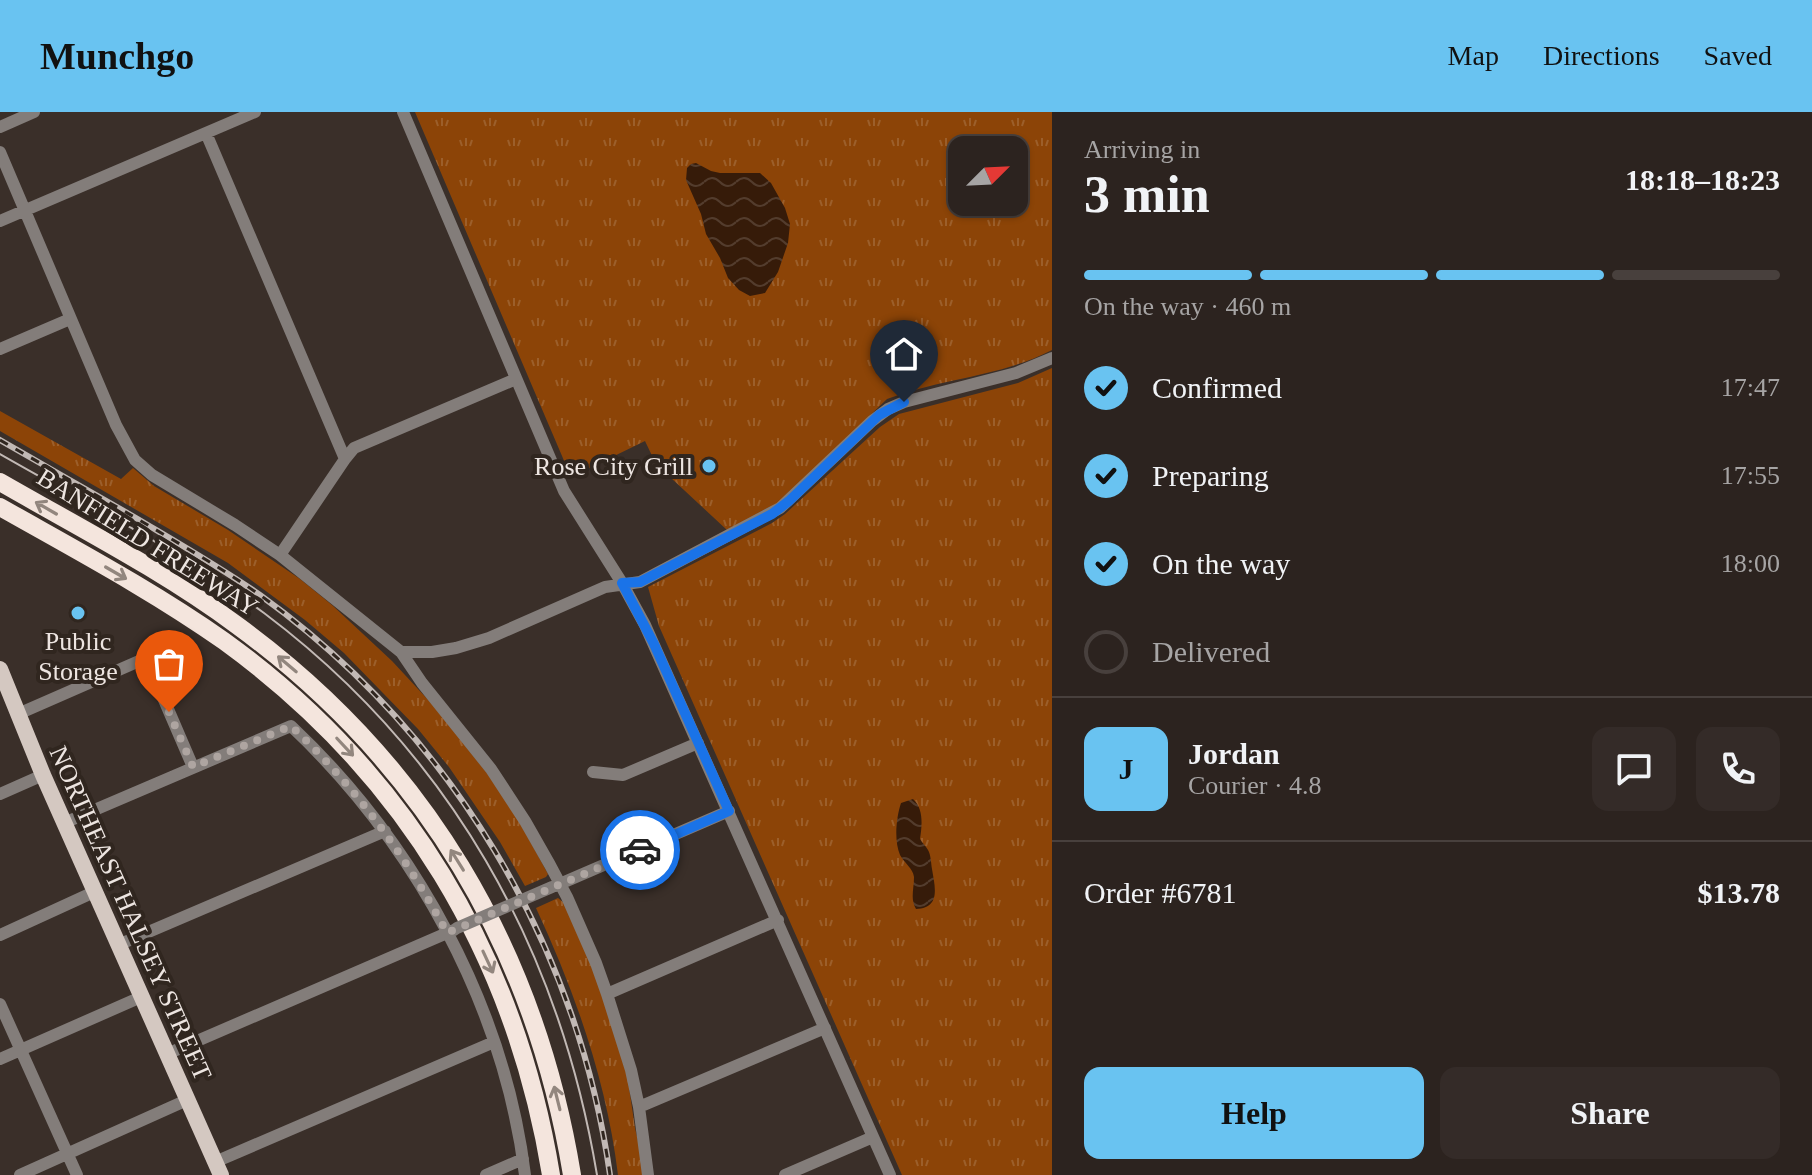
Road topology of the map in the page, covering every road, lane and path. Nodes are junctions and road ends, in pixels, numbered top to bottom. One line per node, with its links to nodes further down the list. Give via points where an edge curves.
1 (34, 112): 4 (street)
2 (255, 112): 5 (street)
3 (403, 112): 12 (street)
4 (0, 127)
5 (206, 133): 7 (street); 13 (street)
6 (0, 152): 7 (street)
7 (24, 210): 8 (street); 9 (street)
8 (0, 221)
9 (70, 319): 10 (street); 16 (street, via 135,460)
10 (0, 349)
11 (1052, 358): 17 (street, via 1016,373 895,405 772,514 640,582)
12 (516, 379): 13 (street, via 354,448); 17 (street, via 564,491)
13 (345, 459): 16 (street)
14 (0, 482): 54 (highway, BANFIELD FREEWAY, one-way to 14, via 550,1069 512,965 462,868 398,776 322,695 237,625)
15 (0, 507): 53 (highway, BANFIELD FREEWAY, one-way to 53, via 164,601 224,642 308,710 382,789 444,878 493,971 529,1075)
16 (280, 555): 18 (street)
17 (622, 583): 18 (street, via 489,638 432,652); 21 (street)
18 (401, 652): 29 (street, via 491,769 525,821)
19 (0, 669): 20 (main road, NORTHEAST HALSEY STREET)
20 (18, 714): 22 (street, via 146,658); 24 (main road, NORTHEAST HALSEY STREET)
21 (698, 743): 23 (street, via 623,775); 26 (street)
22 (193, 767): 27 (street); 28 (street, via 291,726)
23 (593, 772)
24 (43, 775): 25 (street); 27 (main road, NORTHEAST HALSEY STREET)
25 (0, 794)
26 (729, 811): 29 (street); 31 (street)
27 (64, 823): 30 (main road, NORTHEAST HALSEY STREET)
28 (385, 831): 32 (street); 34 (street)
29 (556, 885): 32 (street, bridge); 35 (street, via 579,922)
30 (94, 892): 33 (street); 34 (main road, NORTHEAST HALSEY STREET)
31 (778, 920): 35 (street); 38 (street)
32 (452, 930): 39 (street); 41 (street)
33 (0, 935)
34 (118, 945): 36 (main road, NORTHEAST HALSEY STREET)
35 (607, 994): 44 (street)
36 (141, 997): 40 (street); 41 (main road, NORTHEAST HALSEY STREET)
37 (0, 1004): 40 (street)
38 (825, 1028): 44 (street); 45 (street)
39 (494, 1042): 47 (street); 48 (street)
40 (21, 1050): 42 (street); 46 (street)
41 (167, 1054): 43 (main road, NORTHEAST HALSEY STREET)
42 (0, 1059)
43 (187, 1100): 46 (street); 48 (main road, NORTHEAST HALSEY STREET)
44 (639, 1107): 55 (street)
45 (873, 1137): 56 (street); 57 (street)
46 (68, 1154): 49 (street); 50 (street)
47 (523, 1159): 51 (street); 52 (street)
48 (218, 1168)
49 (20, 1175)
50 (77, 1175)
51 (486, 1175)
52 (525, 1175)
53 (551, 1175)
54 (572, 1175)
55 (648, 1175)
56 (785, 1175)
57 (890, 1175)

